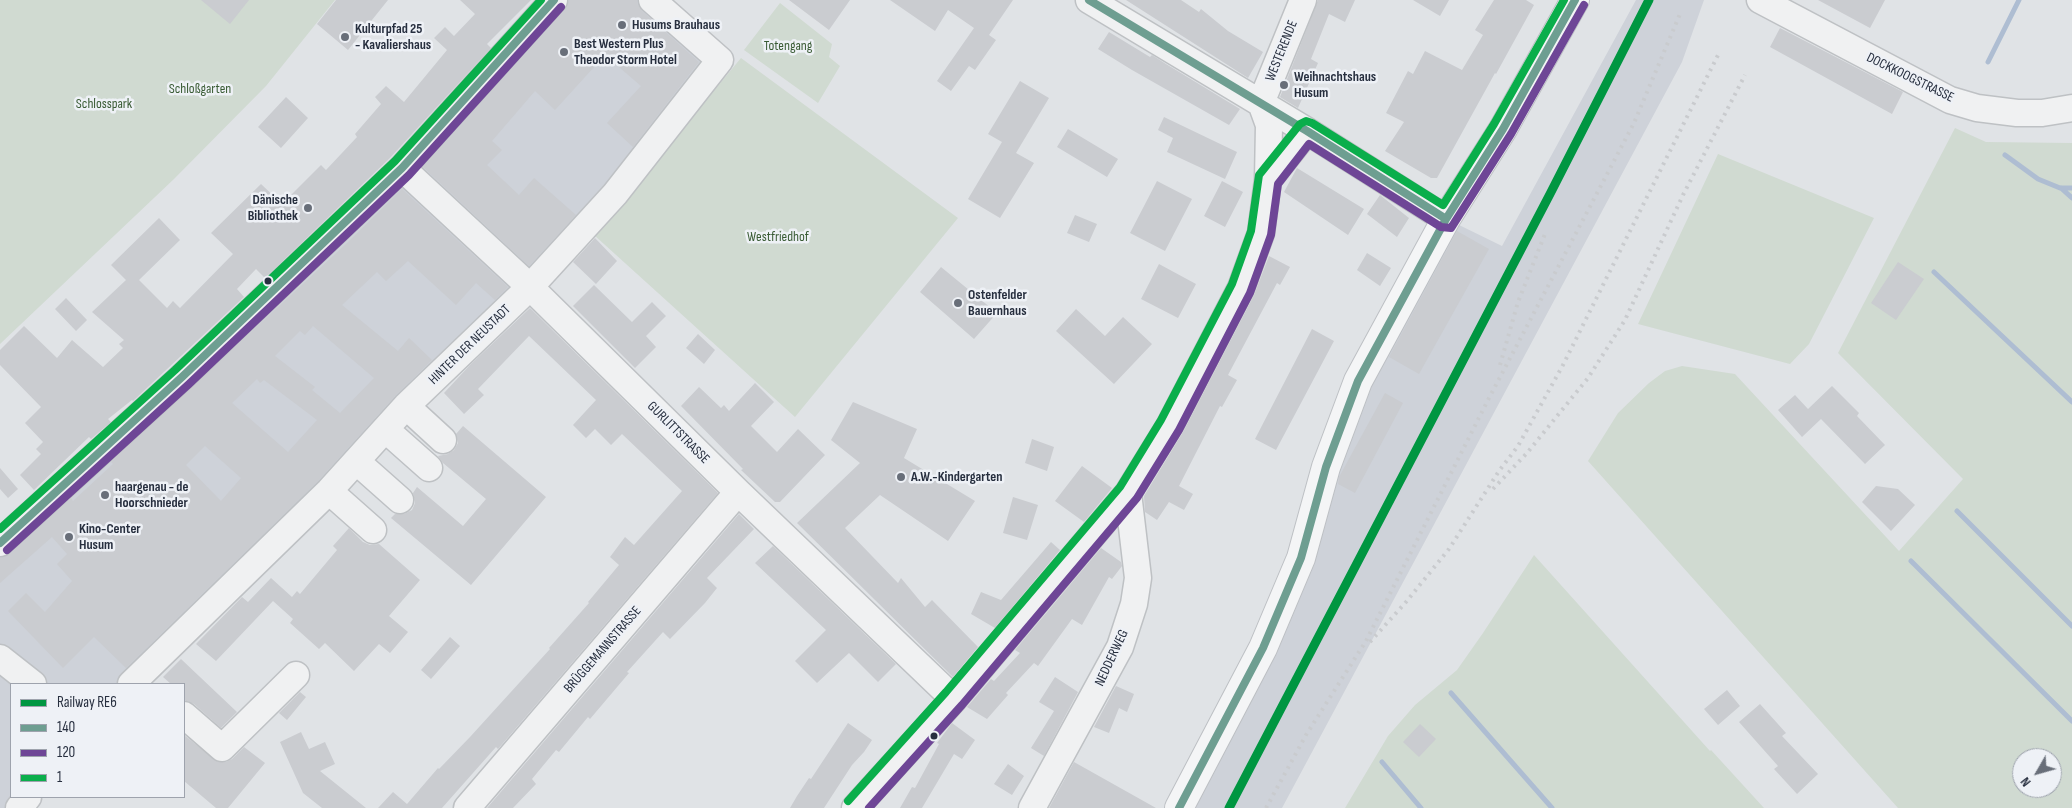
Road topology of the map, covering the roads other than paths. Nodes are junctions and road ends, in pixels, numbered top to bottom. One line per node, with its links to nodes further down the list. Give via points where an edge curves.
1 (554, 0): 10 (street)
2 (652, 0): 13 (street, HINTER DER NEUSTADT, via 720,60 615,194)
3 (1089, 0): 7 (street)
4 (1303, 0): 7 (street, WESTERENDE)
5 (1575, 0): 12 (main road, via 1503,129)
6 (1760, 0): 8 (street, DOCKKOOGSTRASSE, via 1950,100 1977,108 2017,113)
7 (1261, 103): 9 (street); 11 (street, via 1269,125)
8 (2072, 108)
9 (1307, 131): 11 (street); 12 (street)
10 (402, 168): 13 (street, GURLITTSTRASSE); 24 (street, via 182,377)
11 (1268, 180): 21 (street, via 1261,233 1241,288 1170,424)
12 (1446, 219): 36 (main road, via 1358,381 1326,467 1301,558 1263,648)
13 (530, 287): 14 (street, HINTER DER NEUSTADT); 20 (street, GURLITTSTRASSE)
14 (406, 406): 15 (street, HINTER DER NEUSTADT); 16 (street)
15 (385, 429): 17 (street, HINTER DER NEUSTADT); 18 (street)
16 (443, 440)
17 (356, 461): 19 (street, HINTER DER NEUSTADT); 22 (street)
18 (429, 468)
19 (329, 491): 23 (street); 27 (street, HINTER DER NEUSTADT)
20 (738, 492): 29 (street, GURLITTSTRASSE); 33 (street, BRÜGGEMANNSTRASSE)
21 (1128, 493): 29 (street); 35 (street, NEDDERWEG, via 1138,578 1134,604 1120,647)
22 (400, 500)
23 (373, 530)
24 (0, 542)
25 (0, 658): 28 (street)
26 (296, 676): 30 (street, via 222,748)
27 (139, 682)
28 (31, 683)
29 (954, 699): 34 (street)
30 (185, 717)
31 (27, 798): 32 (street)
32 (19, 808)
33 (467, 808)
34 (855, 808)
35 (1032, 808)
36 (1179, 808)

